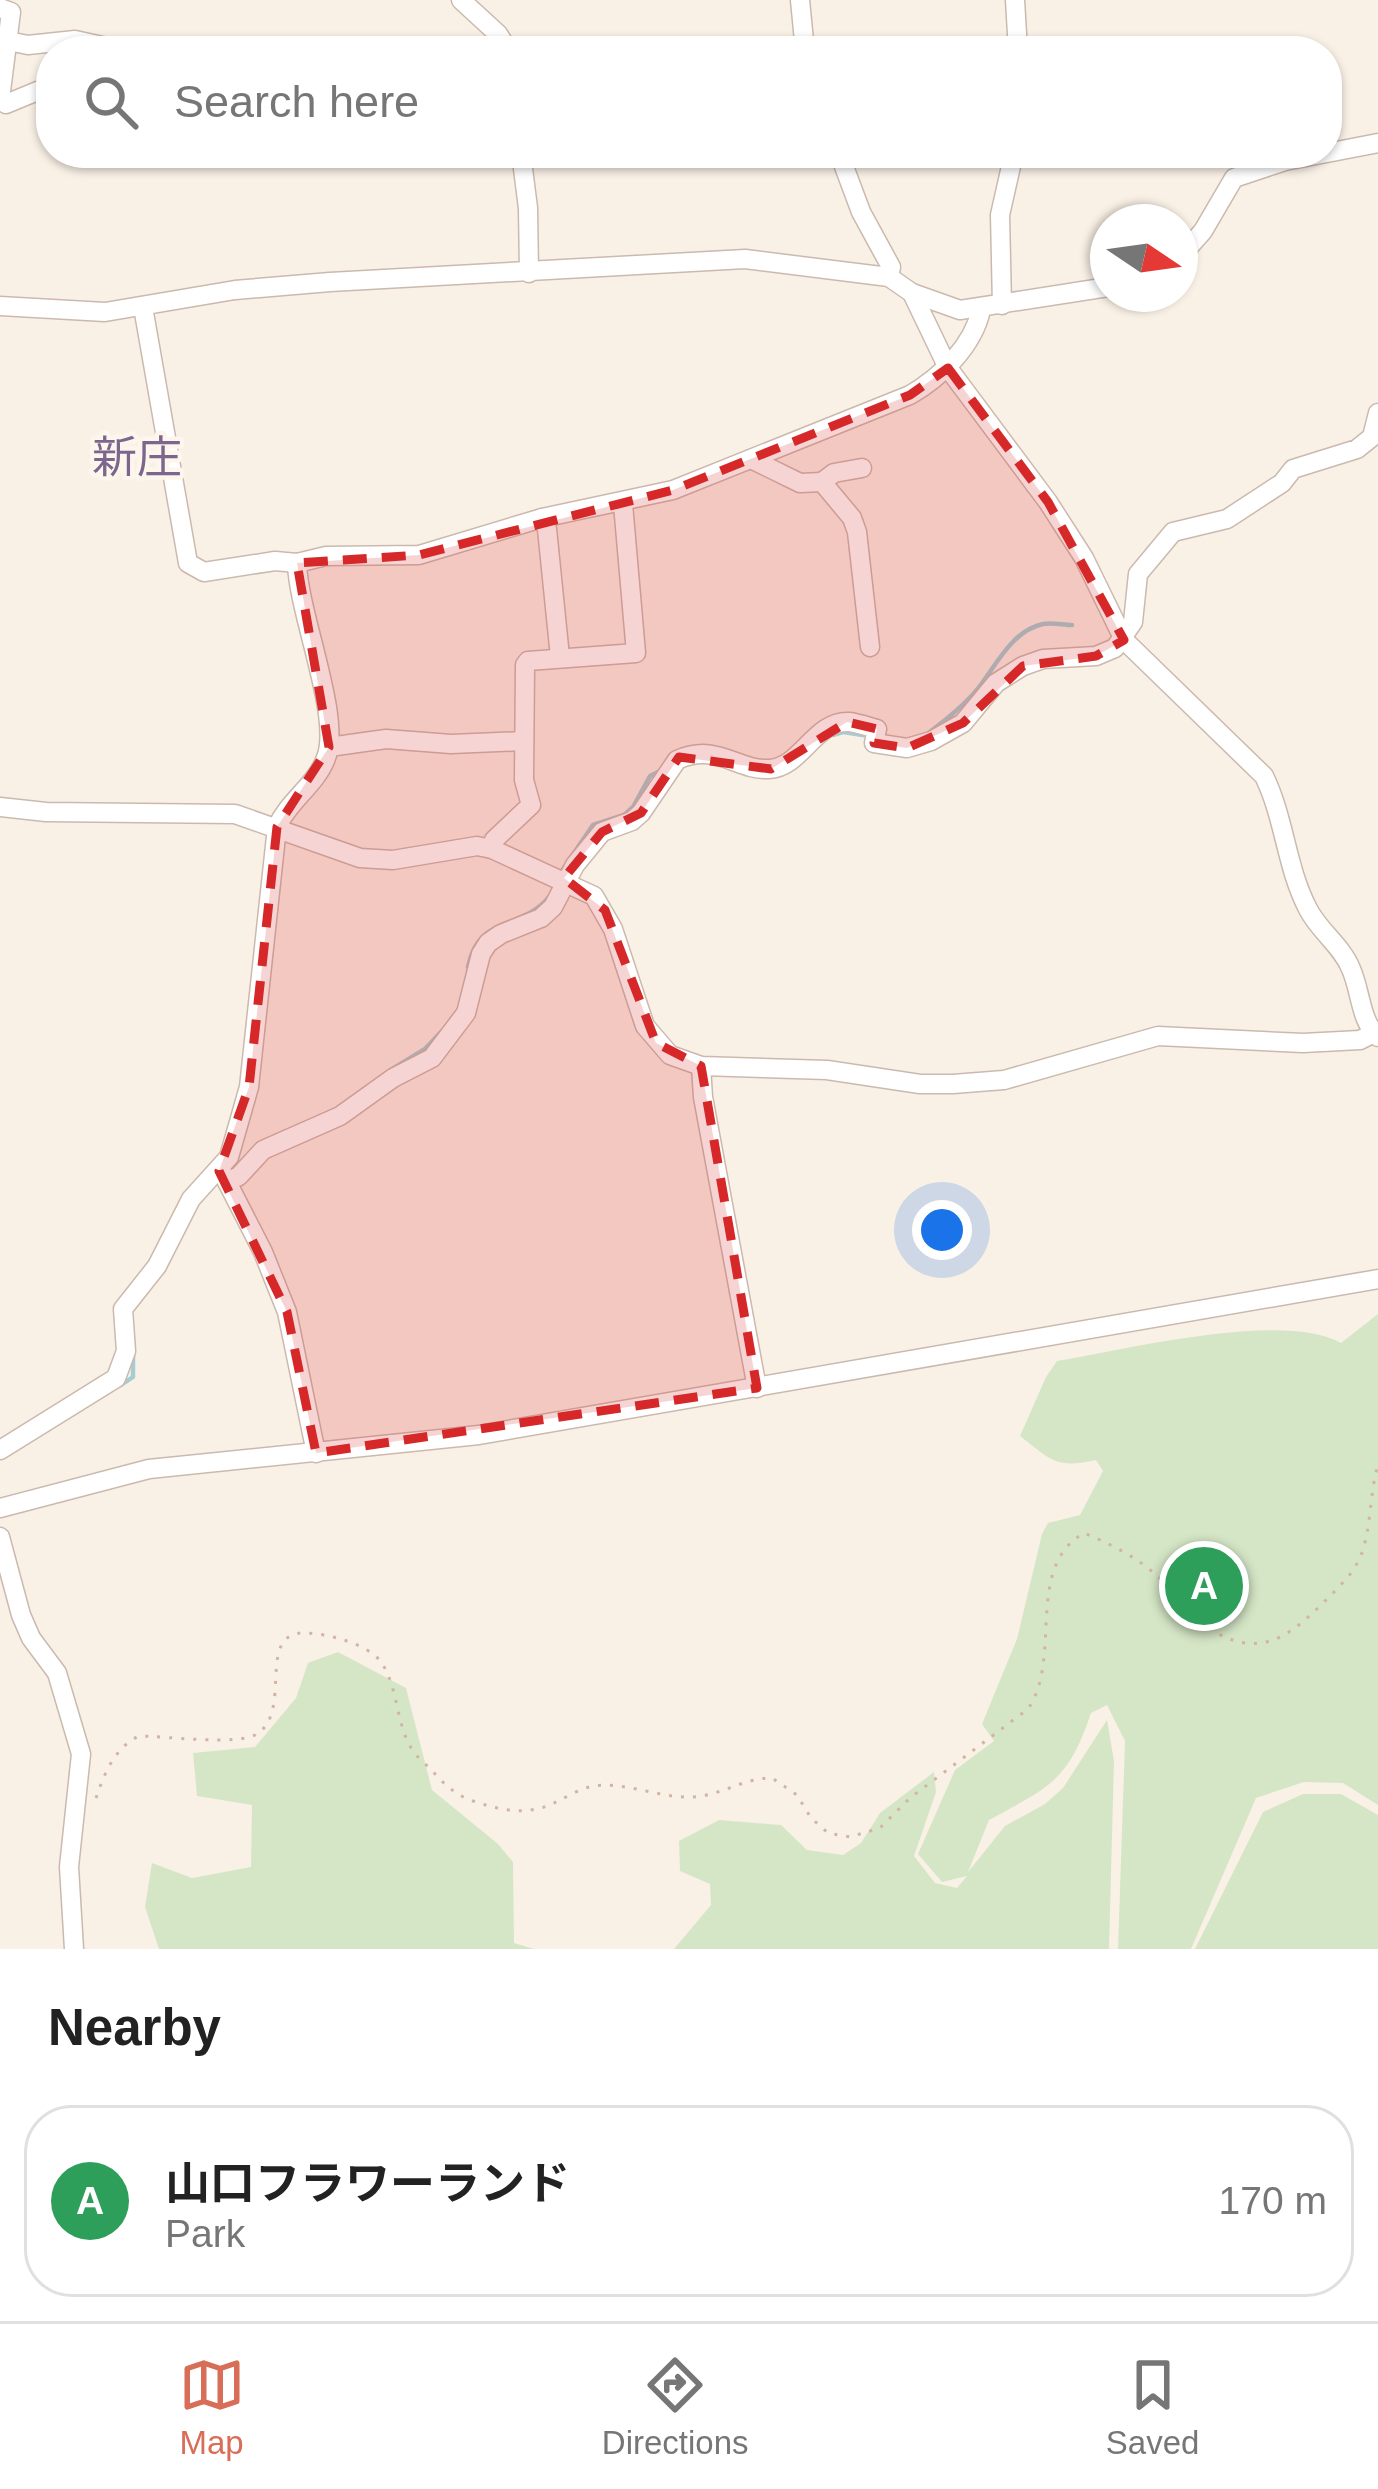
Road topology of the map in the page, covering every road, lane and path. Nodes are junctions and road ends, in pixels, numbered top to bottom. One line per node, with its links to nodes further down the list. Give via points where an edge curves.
1 (461, 0): 5 (street)
2 (800, 0): 6 (street)
3 (1015, 0): 7 (street)
4 (0, 8): 8 (street, via 11,12)
5 (495, 36)
6 (804, 36)
7 (1017, 36)
8 (8, 41): 9 (street); 11 (street)
9 (36, 44)
10 (36, 92): 11 (street)
11 (0, 100)
12 (1378, 143): 13 (street)
13 (1342, 150)
14 (523, 168): 19 (street)
15 (845, 168): 20 (street)
16 (1011, 168): 23 (street, via 1000,215)
17 (1264, 168): 18 (street, via 1234,178)
18 (1198, 236)
19 (529, 273): 20 (street, via 745,259); 25 (street, via 235,290)
20 (890, 278): 22 (street)
21 (1090, 290): 23 (street)
22 (912, 293): 26 (street); 27 (street)
23 (1002, 305): 26 (street)
24 (0, 306): 25 (street)
25 (143, 307): 34 (street, via 188,563 204,572)
26 (981, 310): 27 (street)
27 (948, 368): 29 (street, via 910,395); 35 (street, via 1048,502)
28 (1378, 413): 35 (street, via 1372,437 1357,449 1302,464 1227,519 1173,532 1138,574)
29 (751, 459): 31 (street, via 800,483); 32 (street)
30 (862, 468): 31 (street)
31 (822, 482): 36 (street, via 857,532)
32 (623, 504): 33 (street); 37 (street, via 635,653)
33 (542, 518): 34 (street, via 419,555); 37 (street)
34 (297, 563): 39 (street)
35 (1124, 640): 43 (street, via 1096,656 1043,659 1006,674 963,724 931,741 892,748 874,743 877,729 847,722 771,770 729,757 683,756 632,821 602,832); 44 (street, via 1264,776 1298,888 1349,963)
36 (869, 647)
37 (560, 657): 38 (street, via 525,665)
38 (524, 740): 39 (street); 42 (street, via 531,805)
39 (329, 747): 41 (street)
40 (0, 807): 41 (street, via 208,811)
41 (277, 827): 42 (street, via 360,858); 46 (street, via 249,1087)
42 (491, 849): 43 (street)
43 (559, 882): 45 (street, via 594,896 605,910 656,1043); 46 (street, via 553,908 488,944 466,1013 432,1058 340,1116 263,1150 239,1176)
44 (1376, 1034): 45 (street, via 1303,1043 1158,1036 1004,1080 953,1084)
45 (701, 1066): 48 (street)
46 (224, 1176): 49 (street, via 191,1199 157,1266 123,1309 126,1351 116,1378); 50 (street, via 287,1312)
47 (1378, 1279): 48 (street)
48 (757, 1388): 50 (street)
49 (0, 1450)
50 (316, 1454): 52 (street, via 149,1469)
51 (1378, 1466): 54 (path, via 1350,1575 1275,1642 1216,1632 1153,1571 1103,1541 1084,1533 1066,1543 1045,1615 1046,1666 1028,1709 880,1828 850,1837 828,1833 772,1778 700,1797 586,1787 517,1813 467,1800 416,1755 381,1661 365,1648 309,1633 281,1643 272,1715 258,1734 130,1739)
52 (0, 1508)
53 (0, 1542): 55 (street, via 21,1615 56,1673 81,1754 69,1867)
54 (95, 1801)
55 (74, 1949)

